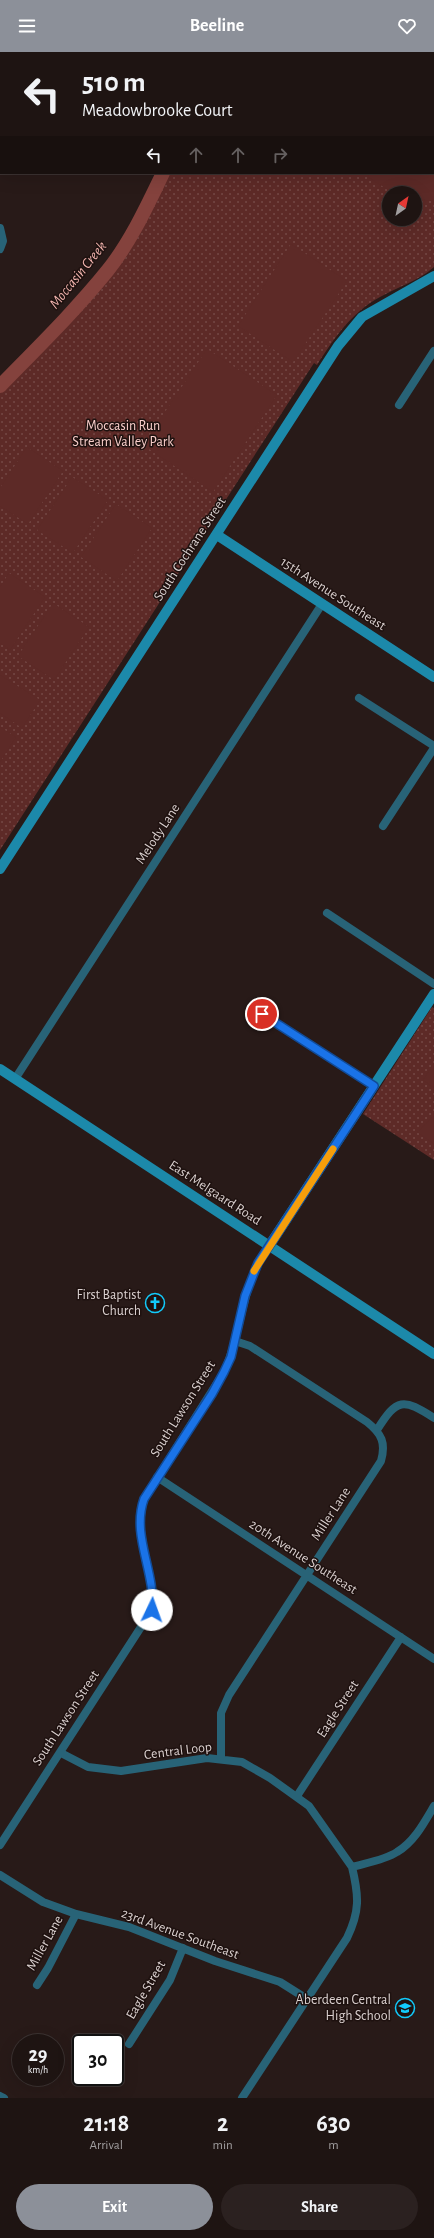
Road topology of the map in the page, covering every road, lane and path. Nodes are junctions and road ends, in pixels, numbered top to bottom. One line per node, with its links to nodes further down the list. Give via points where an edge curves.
1 (0, 228): 2 (street, via 3,241)
2 (0, 249)
3 (434, 276): 6 (street, South Cochrane Street, via 384,303 362,317 350,329)
4 (434, 351): 5 (street)
5 (399, 405)
6 (217, 535): 7 (street, 15th Avenue Southeast); 12 (street, South Cochrane Street)
7 (322, 604): 8 (street, 15th Avenue Southeast); 18 (street, Melody Lane)
8 (434, 677)
9 (359, 698): 10 (street)
10 (434, 747): 11 (street)
11 (383, 826)
12 (0, 869)
13 (327, 913): 14 (street)
14 (434, 984)
15 (434, 994): 19 (street, South Lawson Street)
16 (262, 1014): 19 (street)
17 (0, 1069): 18 (street, East Melgaard Road)
18 (15, 1079): 20 (street, East Melgaard Road)
19 (374, 1086): 20 (street, South Lawson Street)
20 (269, 1246): 21 (street, South Lawson Street, via 251,1277); 22 (street, East Melgaard Road)
21 (235, 1341): 24 (street, via 250,1346); 25 (street, South Lawson Street, via 231,1357 212,1394)
22 (434, 1354)
23 (434, 1418): 24 (street, via 410,1405 397,1405 392,1408)
24 (377, 1430): 26 (street, Miller Lane, via 382,1437 384,1449 381,1461)
25 (157, 1477): 26 (street, 20th Avenue Southeast); 29 (street, South Lawson Street, via 144,1499 139,1517 140,1534 153,1590 152,1610)
26 (306, 1575): 27 (street, 20th Avenue Southeast); 30 (street, Miller Lane, via 223,1706)
27 (401, 1637): 28 (street, 20th Avenue Southeast); 31 (street, Eagle Street)
28 (434, 1659)
29 (61, 1753): 30 (street, Central Loop, via 88,1767 121,1771 193,1759); 33 (street, South Lawson Street)
30 (221, 1759): 31 (street, Central Loop, via 242,1762)
31 (297, 1796): 34 (street, Central Loop, via 323,1823)
32 (434, 1806): 34 (street, via 417,1833 396,1853)
33 (0, 1844)
34 (352, 1867): 39 (street, via 359,1898 354,1922 347,1938)
35 (0, 1876): 36 (street, 23rd Avenue Southeast, via 43,1902)
36 (76, 1914): 37 (street, 23rd Avenue Southeast, via 129,1927); 38 (street, Miller Lane)
37 (183, 1948): 39 (street, 23rd Avenue Southeast, via 280,1982); 40 (street, Eagle Street, via 170,1980)
38 (37, 1985)
39 (307, 1999): 43 (street)
40 (129, 2044)
41 (0, 2096): 42 (street)
42 (4, 2098)
43 (242, 2098)

